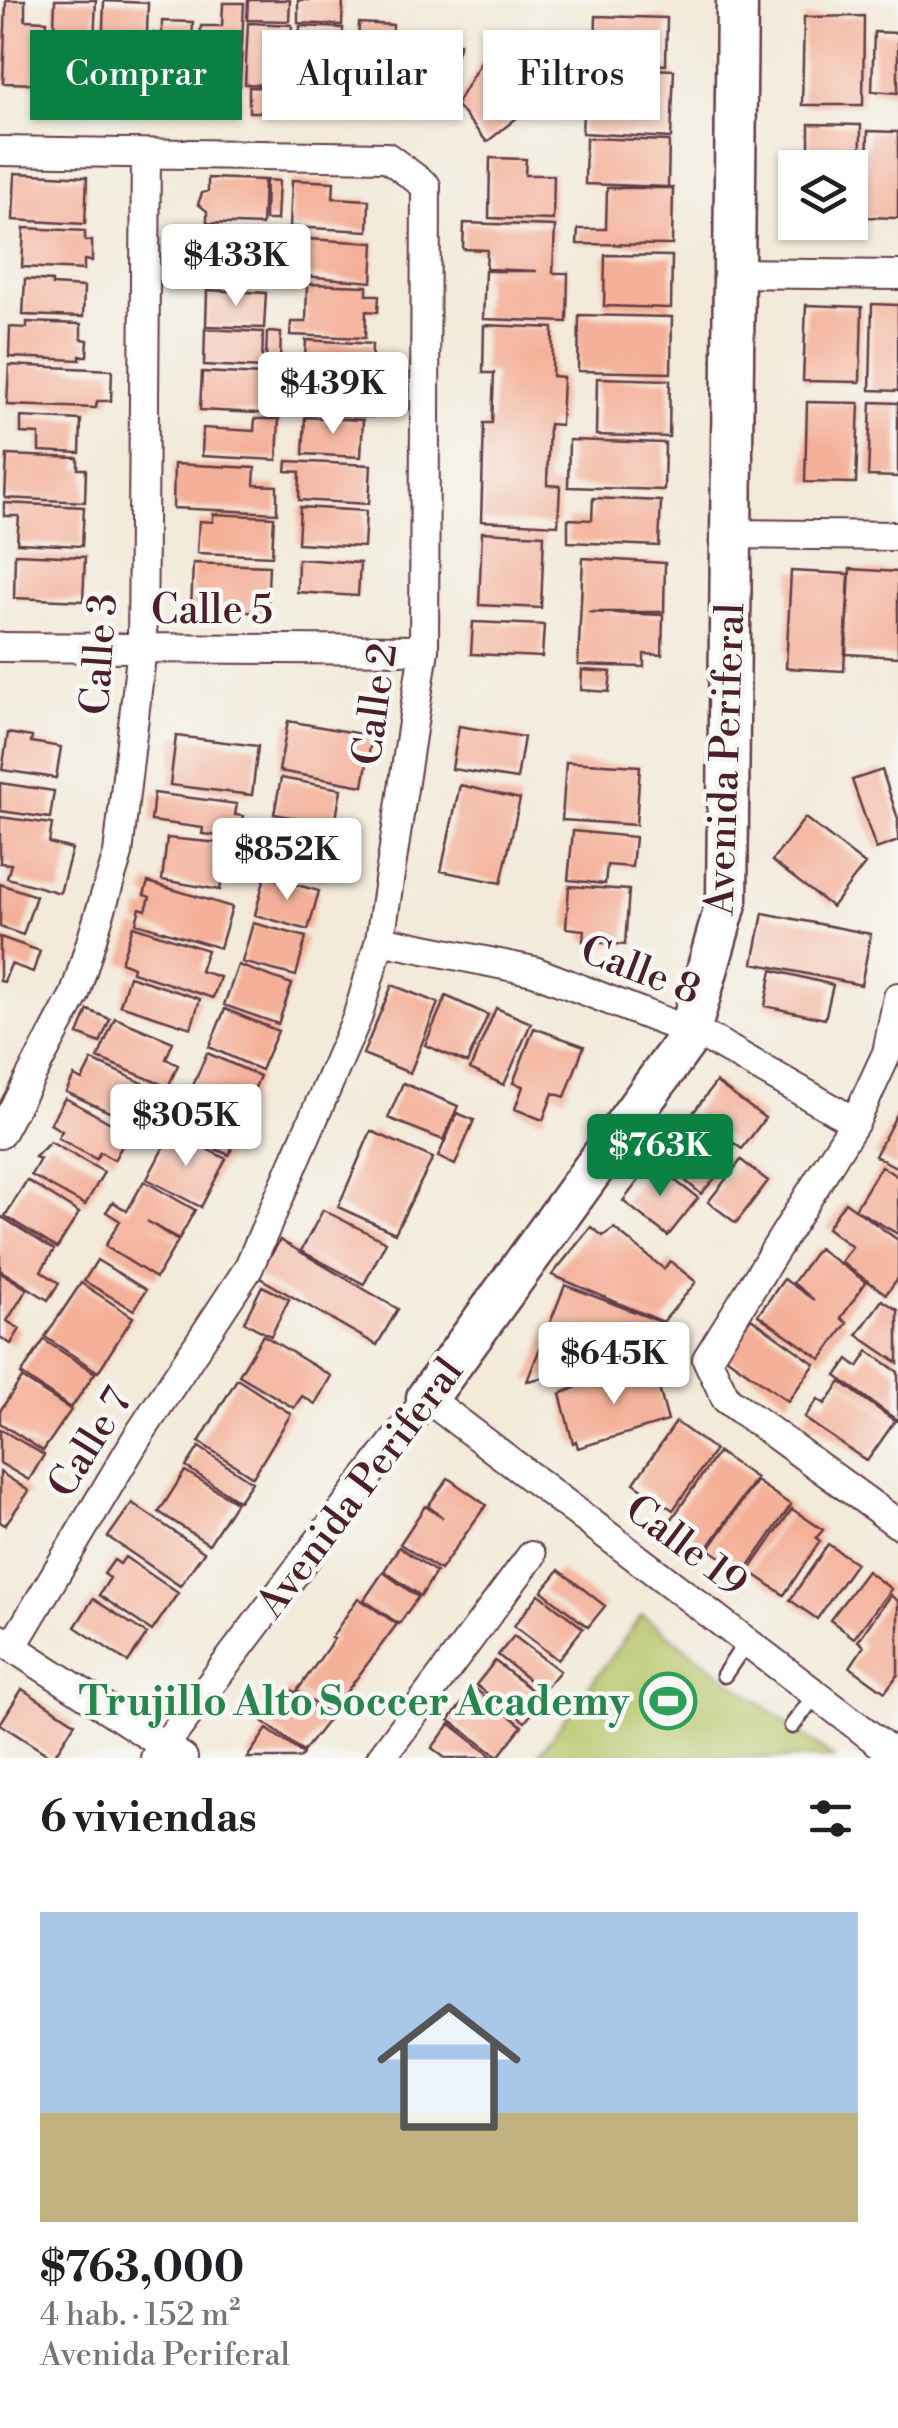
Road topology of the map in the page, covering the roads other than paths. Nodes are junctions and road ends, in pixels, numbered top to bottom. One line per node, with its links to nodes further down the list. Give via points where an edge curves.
1 (737, 0): 4 (street, Avenida Periferal)
2 (0, 151): 3 (street)
3 (146, 154): 9 (street, Calle 3); 10 (street, Calle 2, via 387,157 426,186)
4 (732, 273): 5 (street); 6 (street, Avenida Periferal)
5 (898, 276)
6 (730, 534): 7 (street); 13 (street, Avenida Periferal, via 727,900)
7 (898, 536)
8 (0, 647): 9 (street, Calle 5)
9 (142, 648): 10 (street, Calle 5); 15 (street, Calle 3, via 118,854 75,994)
10 (424, 650): 11 (street, Calle 2)
11 (380, 940): 13 (street, Calle 8, via 534,970); 16 (street, Calle 2, via 356,1018)
12 (898, 997): 14 (street, via 887,1053)
13 (692, 1031): 14 (street, Calle 8); 17 (street, Avenida Periferal)
14 (855, 1122): 18 (street, via 707,1359 726,1398)
15 (0, 1134)
16 (248, 1268): 21 (street, Calle 7)
17 (427, 1398): 20 (street, Calle 19); 25 (street, Avenida Periferal)
18 (898, 1524)
19 (531, 1556): 27 (street)
20 (747, 1642): 22 (lane); 23 (street, Calle 19)
21 (6, 1643): 25 (street)
22 (724, 1675)
23 (816, 1694): 24 (lane); 26 (street, Calle 19)
24 (792, 1726)
25 (168, 1754)
26 (898, 1756)
27 (380, 1758)

